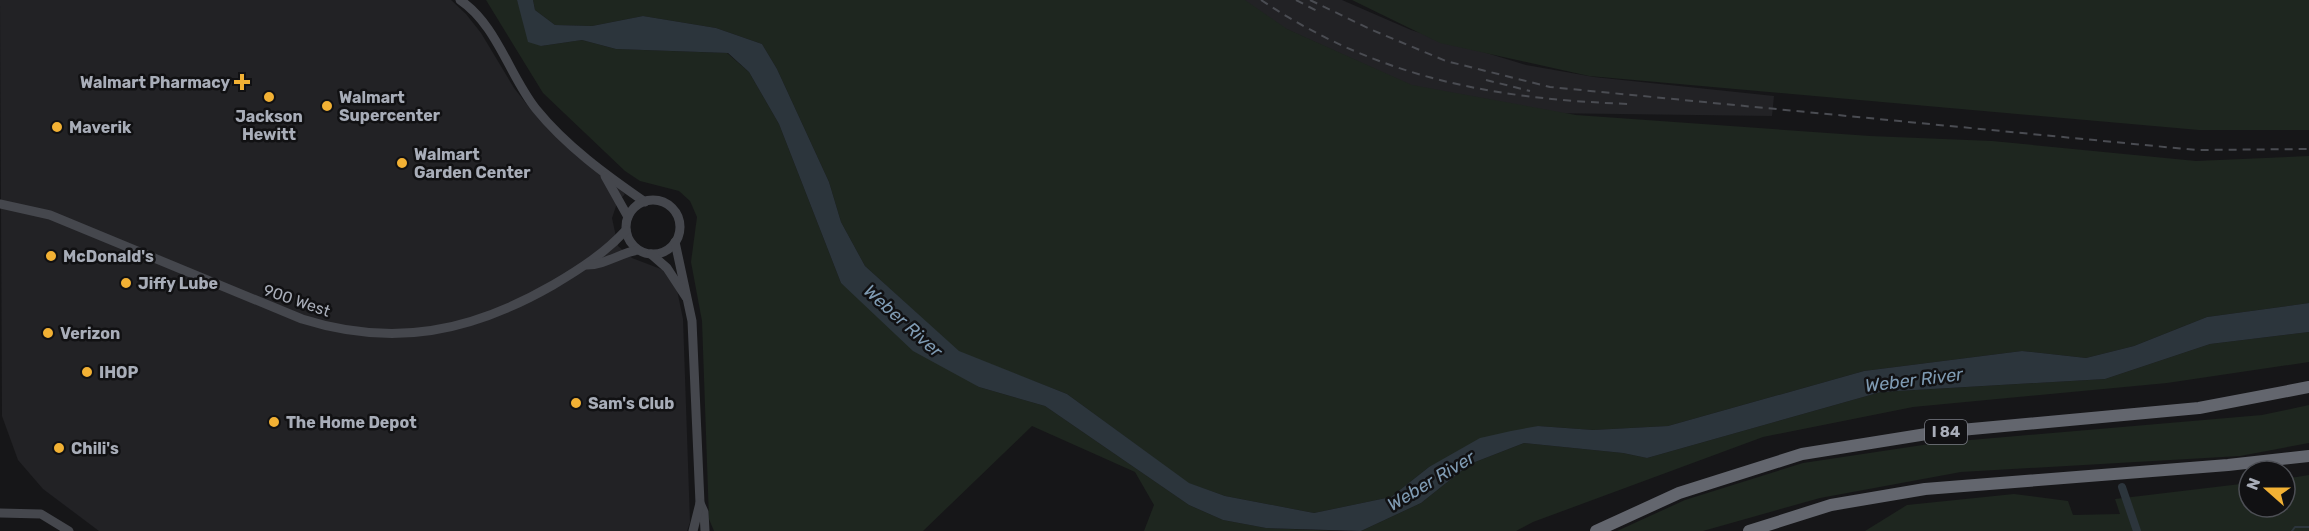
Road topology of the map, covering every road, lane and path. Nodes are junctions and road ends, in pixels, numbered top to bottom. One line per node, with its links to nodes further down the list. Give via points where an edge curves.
1 (460, 0): 2 (street, via 489,32 537,110)
2 (605, 176): 3 (street); 5 (street)
3 (645, 202): 5 (street); 7 (street, via 666,204 676,214 680,228)
4 (0, 204): 10 (street, 900 West, via 50,215 290,315 362,333 422,333 464,325 517,305)
5 (628, 217): 6 (street)
6 (626, 230): 8 (street); 10 (street, 900 West)
7 (675, 242): 9 (street, via 665,251); 11 (street)
8 (638, 250): 9 (street); 10 (street, 900 West)
9 (651, 254): 11 (street, via 667,268)
10 (587, 265)
11 (686, 297): 14 (street, via 692,321)
12 (2309, 387): 19 (highway, I 84, via 2199,408 1939,432 1802,454 1679,493)
13 (2309, 456): 20 (highway, via 1925,489 1831,506)
14 (700, 503): 17 (street); 18 (street)
15 (0, 513): 16 (street, via 41,514)
16 (69, 531)
17 (693, 531)
18 (705, 531)
19 (1596, 531)
20 (1749, 531)

